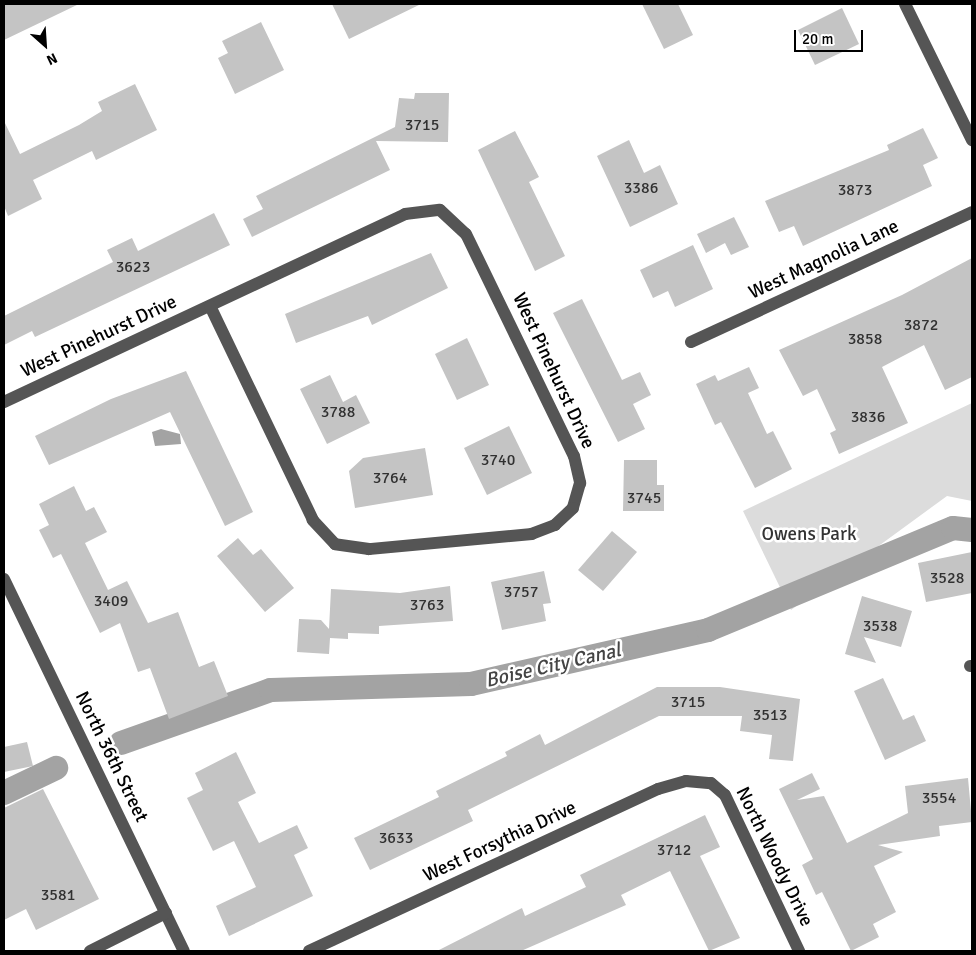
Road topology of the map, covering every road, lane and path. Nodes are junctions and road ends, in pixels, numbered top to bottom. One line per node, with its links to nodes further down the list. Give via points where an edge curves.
1 (905, 4): 2 (street)
2 (972, 140)
3 (972, 212): 5 (street, West Magnolia Lane)
4 (210, 306): 4 (street, West Pinehurst Drive, via 405,214 440,210 466,234 574,456 580,483 573,508 555,525 532,534 369,549 336,544 313,520); 6 (street, West Pinehurst Drive)
5 (691, 342)
6 (4, 402)
7 (4, 582): 9 (street, North 36th Street)
8 (711, 783): 12 (street, West Forsythia Drive, via 686,782 658,789); 13 (street, North Woody Drive, via 725,795)
9 (166, 913): 10 (street); 11 (street, North 36th Street)
10 (90, 951)
11 (184, 951)
12 (309, 951)
13 (799, 951)

